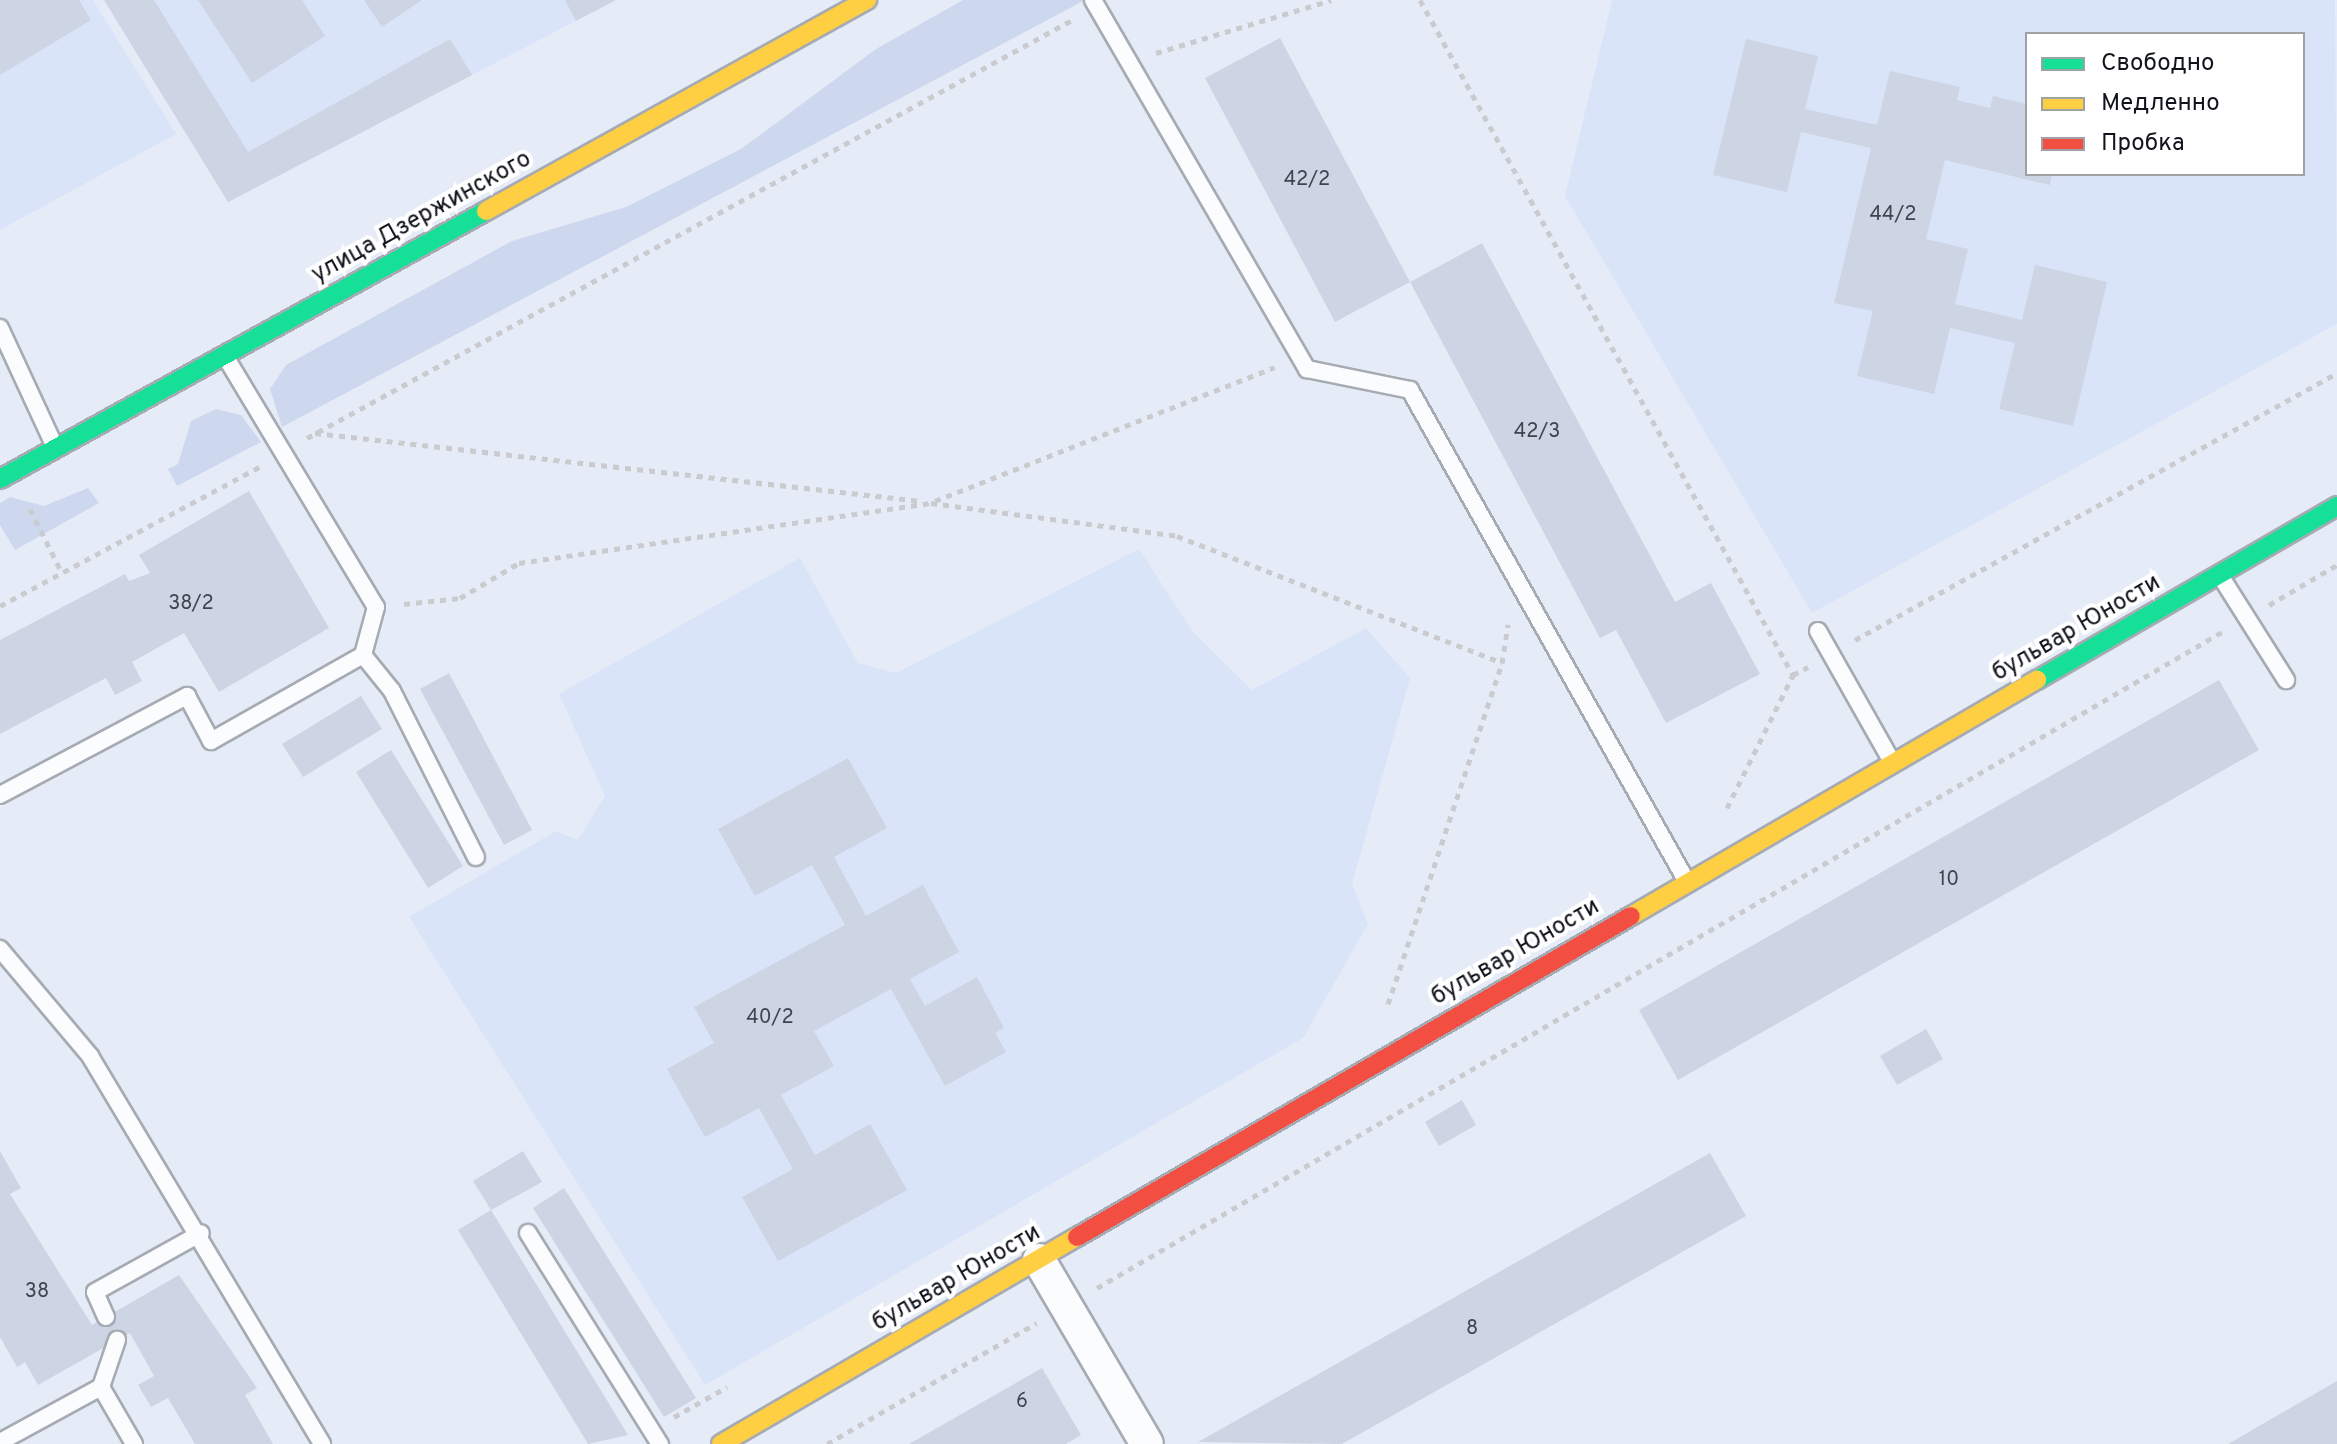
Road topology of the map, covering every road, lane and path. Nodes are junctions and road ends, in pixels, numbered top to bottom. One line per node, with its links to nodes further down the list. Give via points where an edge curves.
1 (867, 0): 7 (street, улица Дзержинского)
2 (1331, 0): 5 (path)
3 (1420, 0): 26 (path)
4 (1095, 3): 5 (lane); 10 (path)
5 (1129, 61): 8 (lane)
6 (0, 328): 11 (lane)
7 (224, 355): 11 (street, улица Дзержинского); 12 (lane)
8 (1298, 358): 14 (path); 18 (lane, via 1307,369 1410,390)
9 (2337, 373): 23 (path)
10 (315, 433): 12 (path); 14 (path)
11 (56, 449): 13 (street, улица Дзержинского)
12 (285, 453): 19 (path); 20 (lane)
13 (0, 479)
14 (931, 503): 20 (path, via 519,563 460,598); 25 (path, via 1177,536)
15 (2337, 506): 17 (street, бульвар Юности)
16 (2337, 565): 21 (path)
17 (2219, 574): 21 (lane); 28 (street, бульвар Юности)
18 (1515, 577): 25 (path); 32 (lane)
19 (0, 606)
20 (376, 607): 24 (lane)
21 (2247, 618): 27 (lane); 38 (path)
22 (1818, 631): 23 (lane)
23 (1831, 654): 26 (path); 28 (lane)
24 (363, 655): 29 (lane, via 211,741 187,696); 31 (lane, via 392,691)
25 (1502, 663): 34 (path)
26 (1793, 675): 30 (path)
27 (2286, 680)
28 (1893, 764): 32 (street, бульвар Юности)
29 (0, 795)
30 (1731, 806)
31 (476, 857)
32 (1686, 882): 37 (street, бульвар Юности)
33 (0, 949): 35 (lane, via 90,1056)
34 (1388, 1004)
35 (201, 1233): 39 (lane, via 95,1292); 44 (lane)
36 (528, 1233): 45 (lane)
37 (1039, 1260): 38 (street); 46 (street, бульвар Юности)
38 (1066, 1306): 47 (path); 48 (street)
39 (106, 1317)
40 (117, 1340): 41 (lane)
41 (101, 1387): 42 (lane); 43 (lane)
42 (0, 1442)
43 (134, 1444)
44 (322, 1444)
45 (660, 1444)
46 (721, 1444)
47 (827, 1444)
48 (1147, 1444)

